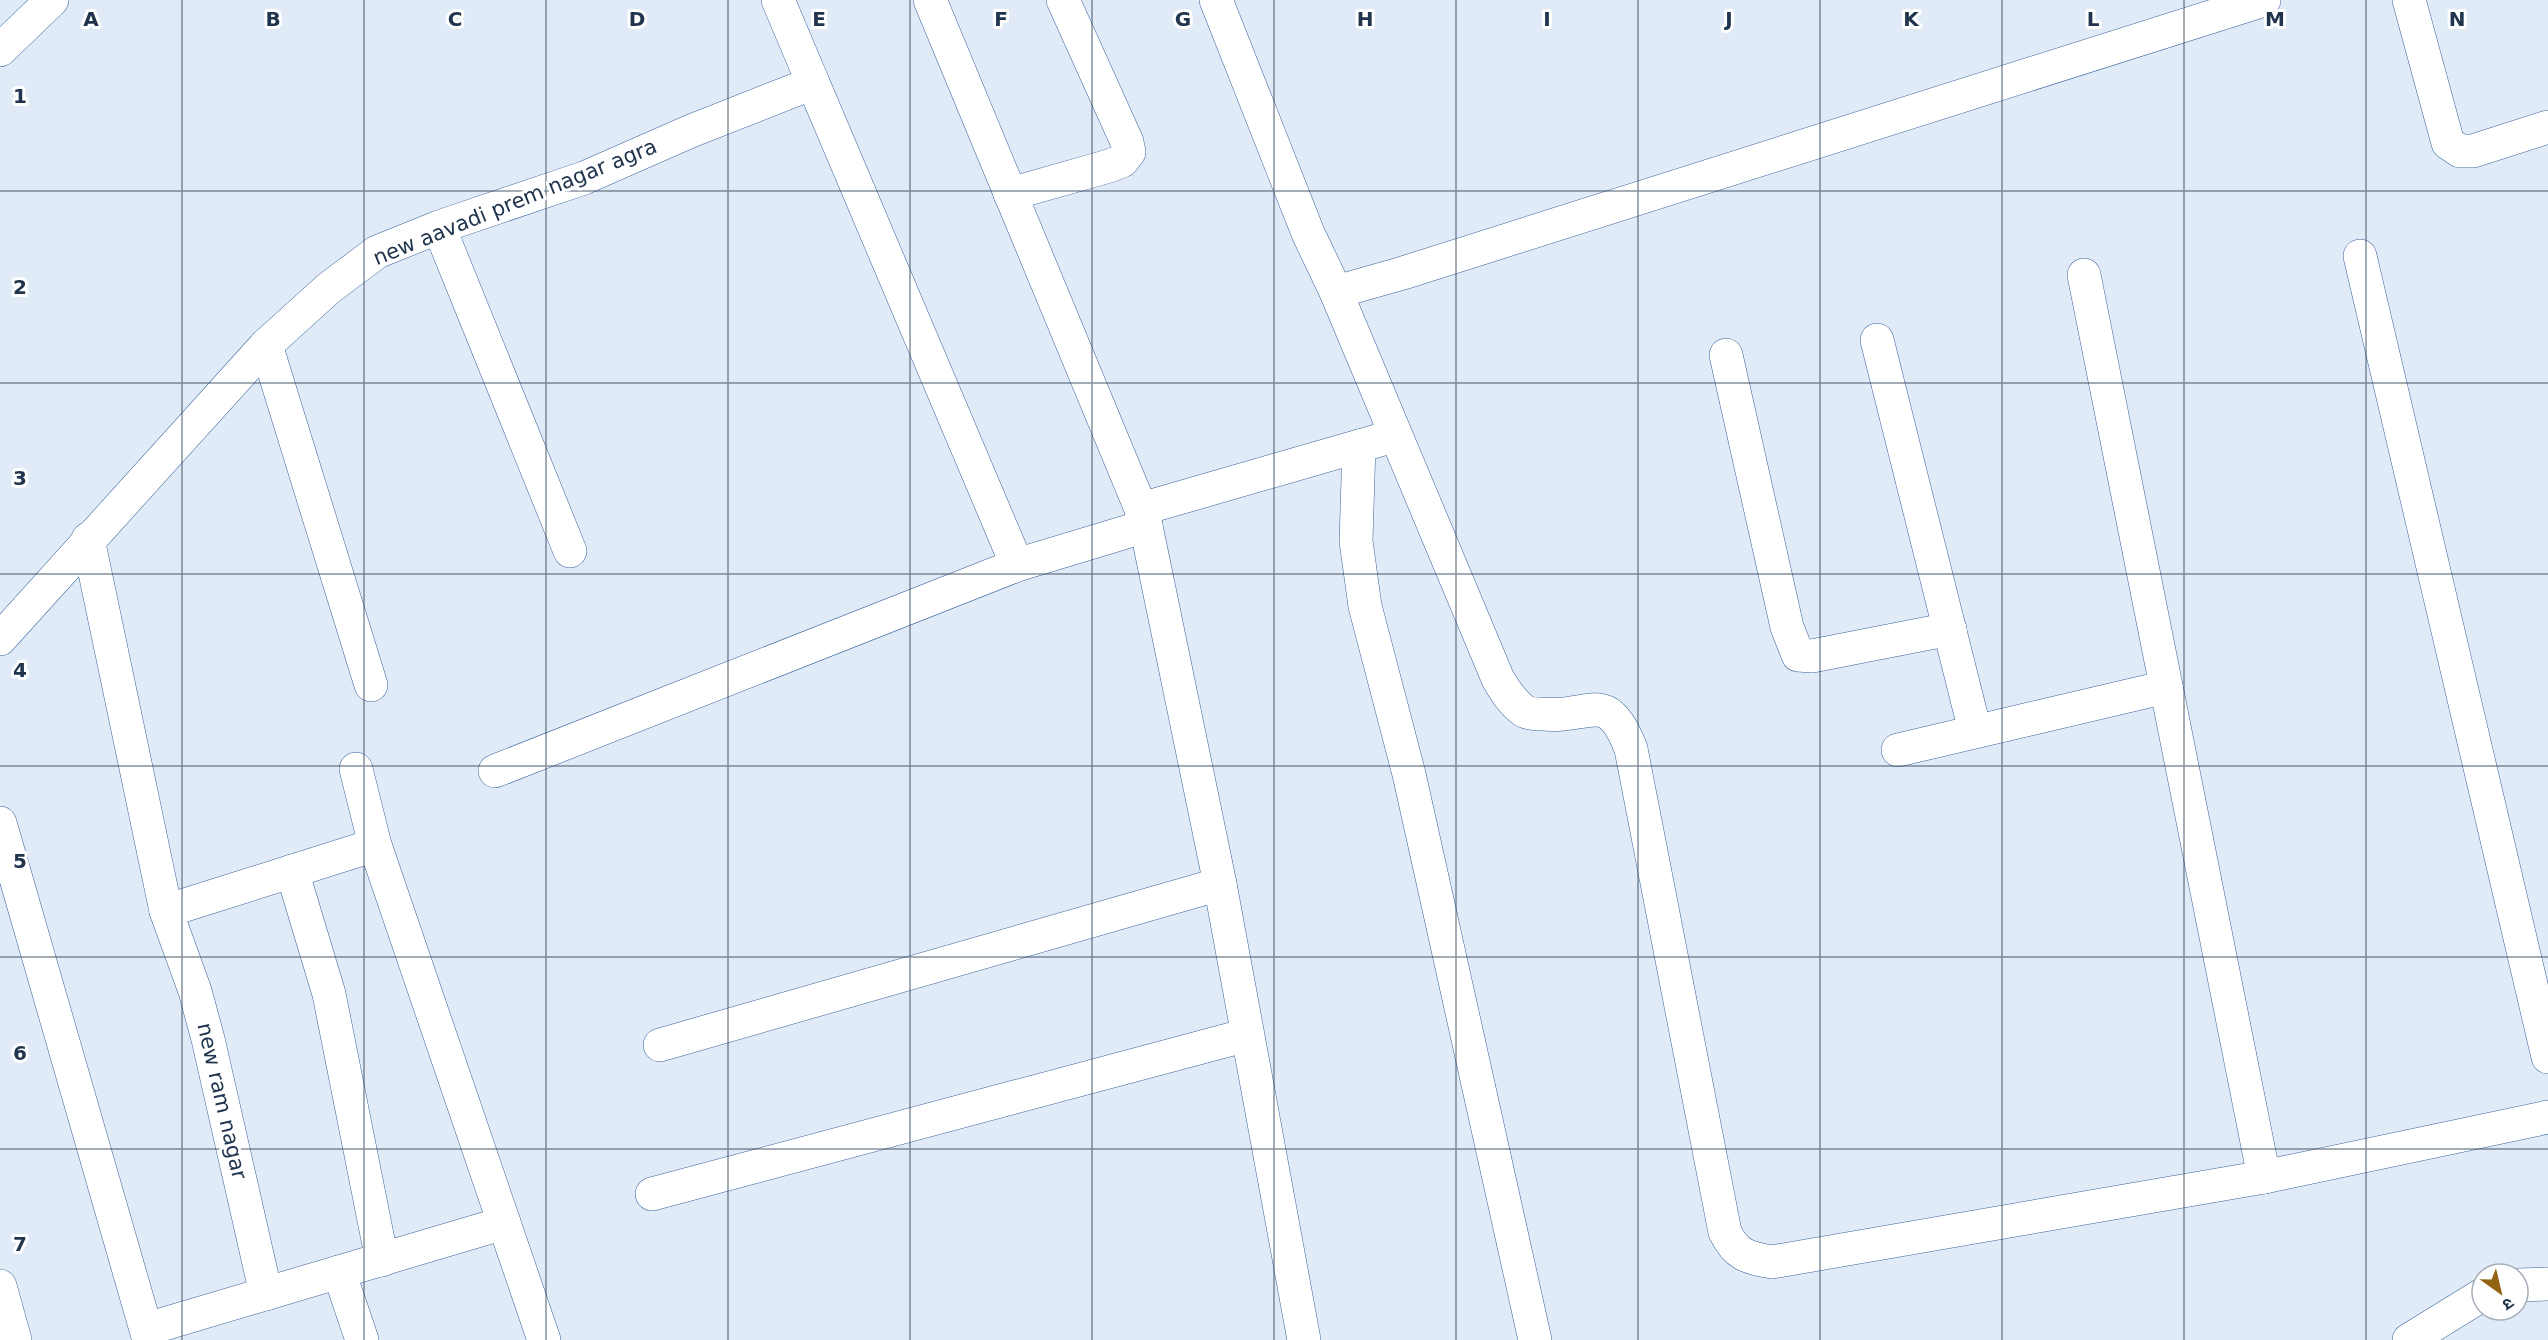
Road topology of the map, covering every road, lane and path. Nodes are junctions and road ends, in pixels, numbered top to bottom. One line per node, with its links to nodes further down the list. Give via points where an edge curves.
1 (52, 0): 8 (street)
2 (778, 0): 9 (street)
3 (930, 0): 11 (street)
4 (1063, 0): 11 (street, via 1129,152 1122,161 1108,166)
5 (2264, 0): 15 (street)
6 (2409, 0): 10 (street, via 2448,142 2460,151 2473,151)
7 (1220, 1): 15 (street, via 1308,233)
8 (0, 50)
9 (813, 83): 12 (street, new aavadi prem nagar agra, via 584,178); 24 (street)
10 (2548, 127)
11 (1010, 194): 21 (street)
12 (439, 227): 17 (street, new aavadi prem nagar agra, via 377,252 329,288); 23 (street)
13 (2360, 256): 40 (street)
14 (2084, 275): 28 (street)
15 (1336, 292): 19 (street)
16 (1877, 340): 25 (street)
17 (266, 345): 22 (street, new aavadi prem nagar agra); 27 (street)
18 (1726, 355): 25 (street, via 1787,627 1798,655 1812,656)
19 (1396, 435): 20 (street); 42 (street, via 1498,679 1510,698 1526,712 1551,716 1592,708 1610,712 1623,729 1631,749 1725,1232 1732,1247 1750,1258 1772,1262)
20 (1359, 446): 21 (street); 57 (street, via 1356,541 1365,606 1409,774)
21 (1144, 518): 24 (street); 36 (street)
22 (88, 539): 26 (street, new aavadi prem nagar agra); 37 (street, new ram nagar)
23 (570, 551)
24 (1017, 565): 32 (street)
25 (1950, 629): 29 (street)
26 (0, 639)
27 (371, 685)
28 (2166, 687): 29 (street); 42 (street)
29 (1975, 731): 30 (street)
30 (1898, 750)
31 (357, 769): 34 (street)
32 (495, 771)
33 (0, 823): 52 (street)
34 (375, 845): 35 (street); 44 (street)
35 (292, 871): 37 (street); 45 (street, via 329,994)
36 (1220, 884): 38 (street); 39 (street)
37 (166, 911): 50 (street, new ram nagar, via 208,1039)
38 (1247, 1035): 43 (street); 56 (street)
39 (660, 1045)
40 (2548, 1057)
41 (2548, 1117): 42 (street)
42 (2264, 1177)
43 (652, 1194)
44 (504, 1224): 45 (street); 55 (street)
45 (382, 1260): 46 (street)
46 (339, 1272): 50 (street); 54 (street)
47 (2548, 1284): 48 (street)
48 (2530, 1285)
49 (0, 1286): 53 (street)
50 (266, 1294): 52 (street)
51 (2470, 1302): 58 (street)
52 (148, 1334)
53 (15, 1340)
54 (362, 1340)
55 (543, 1340)
56 (1304, 1340)
57 (1535, 1340)
58 (2409, 1340)

